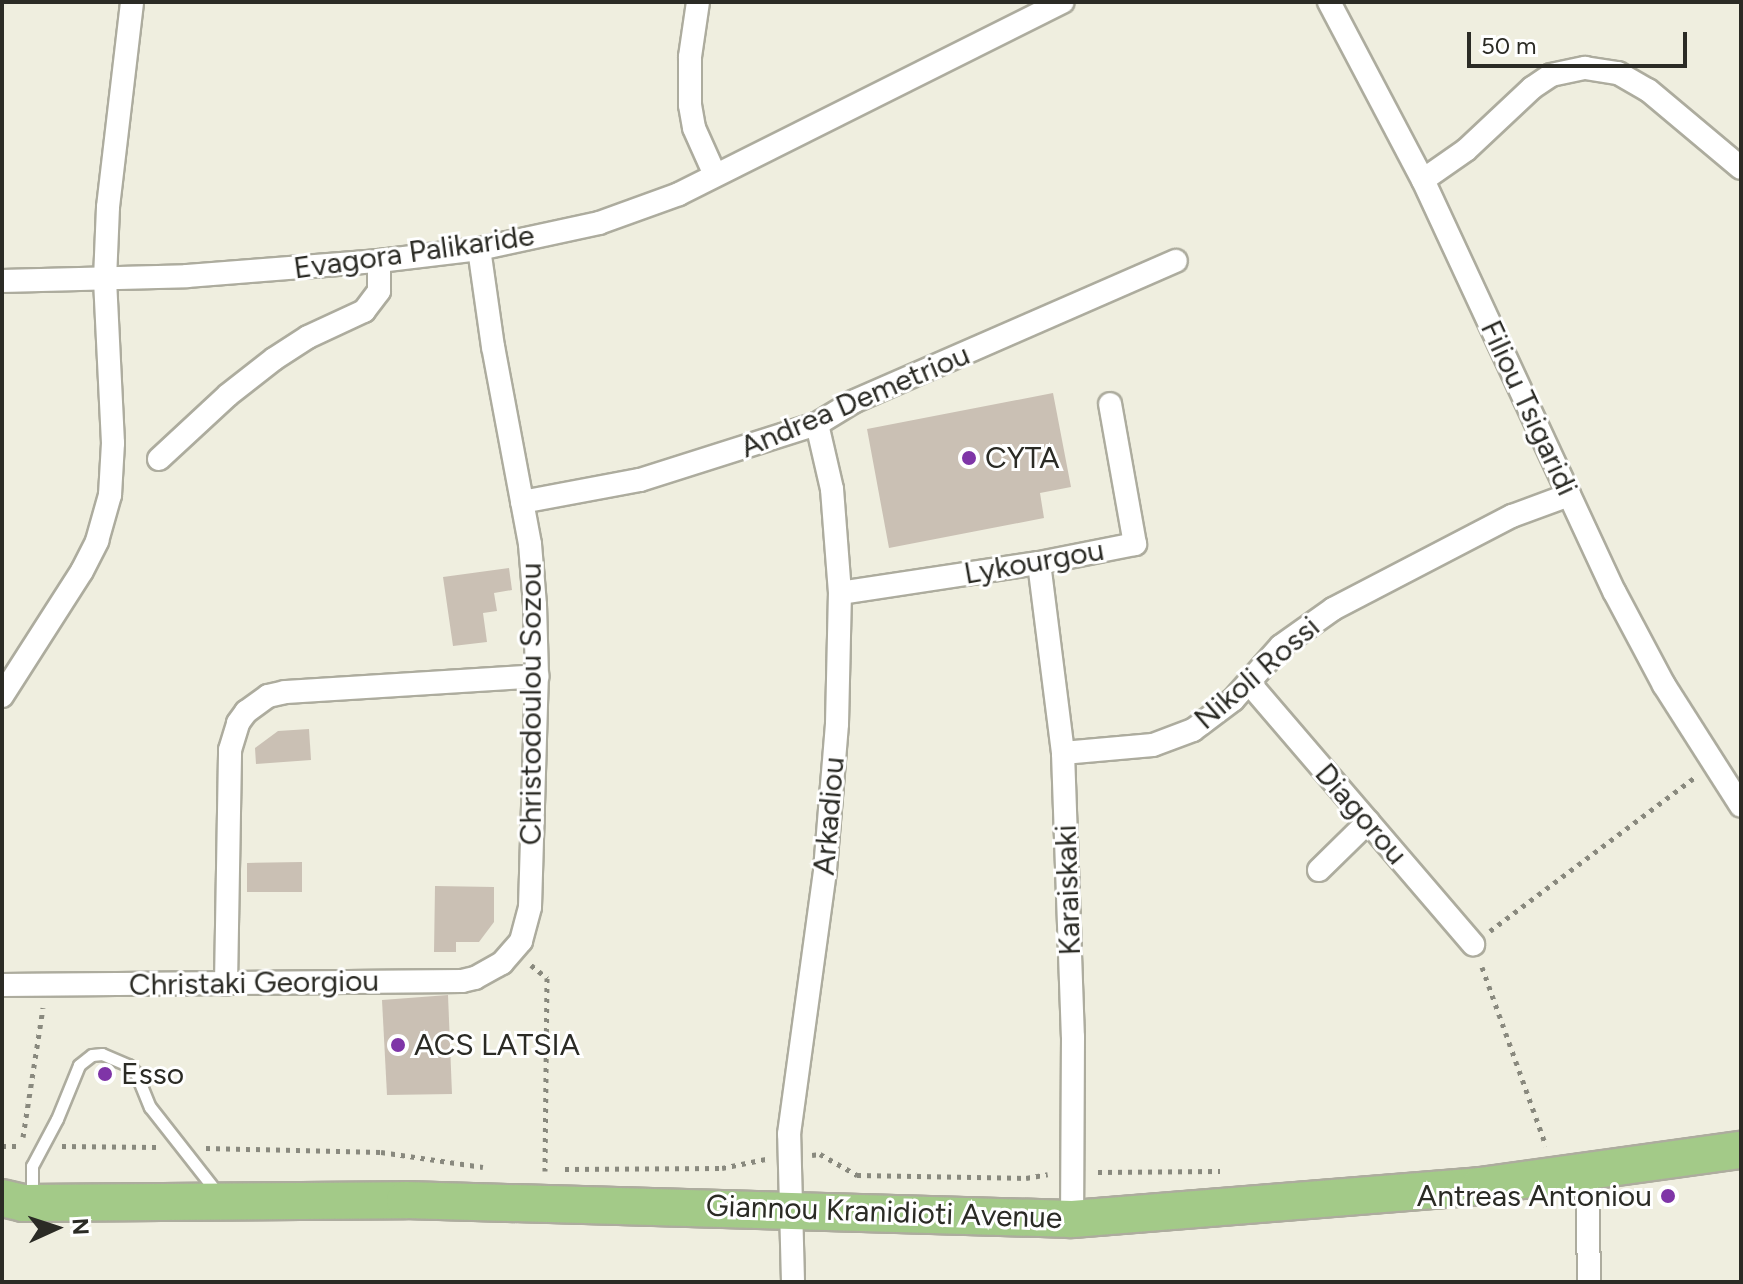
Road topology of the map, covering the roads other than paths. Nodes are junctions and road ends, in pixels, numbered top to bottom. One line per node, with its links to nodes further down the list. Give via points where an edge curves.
1 (132, 2): 11 (street)
2 (698, 2): 6 (street, via 690,105)
3 (1063, 2): 6 (street, Evagora Palikaride)
4 (1329, 2): 7 (street, Filiou Tsigaridi)
5 (1741, 168): 7 (street, via 1648,90 1618,73 1585,68 1551,75 1532,88 1466,150)
6 (715, 175): 8 (street, Evagora Palikaride, via 625,216)
7 (1423, 180): 16 (street, Filiou Tsigaridi)
8 (479, 249): 9 (street, Evagora Palikaride); 17 (street, Christodoulou Sozou)
9 (379, 261): 11 (street, Evagora Palikaride); 15 (street, via 379,291 364,311 274,359)
10 (1176, 261): 14 (street, Andrea Demetriou, via 855,401)
11 (105, 279): 12 (street, Evagora Palikaride); 22 (street, via 113,443 104,520 82,571)
12 (2, 281)
13 (1110, 404): 18 (street, Lykourgou, via 1135,544)
14 (817, 424): 17 (street, Andrea Demetriou, via 684,468); 19 (street, Arkadiou, via 832,489)
15 (159, 459)
16 (1569, 495): 21 (street, Nikoli Rossi, via 1512,516 1333,609 1281,646); 24 (street, Filiou Tsigaridi, via 1664,685)
17 (522, 502): 20 (street, Christodoulou Sozou, via 533,574)
18 (1039, 563): 19 (street, Lykourgou); 23 (street, Karaiskaki)
19 (840, 593): 35 (street, Arkadiou, via 831,806 789,1134)
20 (537, 676): 28 (street, Christodoulou Sozou, via 530,907 521,941); 29 (street, via 285,692 268,696 246,712 230,750)
21 (1250, 684): 23 (street, Nikoli Rossi, via 1212,718 1173,740 1119,751); 25 (street, Diagorou)
22 (2, 696)
23 (1063, 753): 36 (street, Karaiskaki, via 1073,1037)
24 (1741, 806)
25 (1368, 822): 26 (street); 27 (street, Diagorou)
26 (1319, 870)
27 (1473, 944)
28 (508, 957): 29 (street, Christaki Georgiou, via 462,981)
29 (226, 984): 30 (street, Christaki Georgiou)
30 (2, 985)
31 (1741, 1150): 32 (main road, Giannou Kranidioti Avenue)
32 (1572, 1176): 36 (main road, Giannou Kranidioti Avenue); 38 (street)
33 (224, 1202): 34 (main road, Giannou Kranidioti Avenue); 34 (lane, via 150,1107 136,1073 102,1054 79,1065); 35 (main road, Giannou Kranidioti Avenue)
34 (15, 1204)
35 (792, 1208): 36 (main road, Giannou Kranidioti Avenue); 37 (street, Arkadiou)
36 (1072, 1219)
37 (793, 1282)
38 (1589, 1282)

